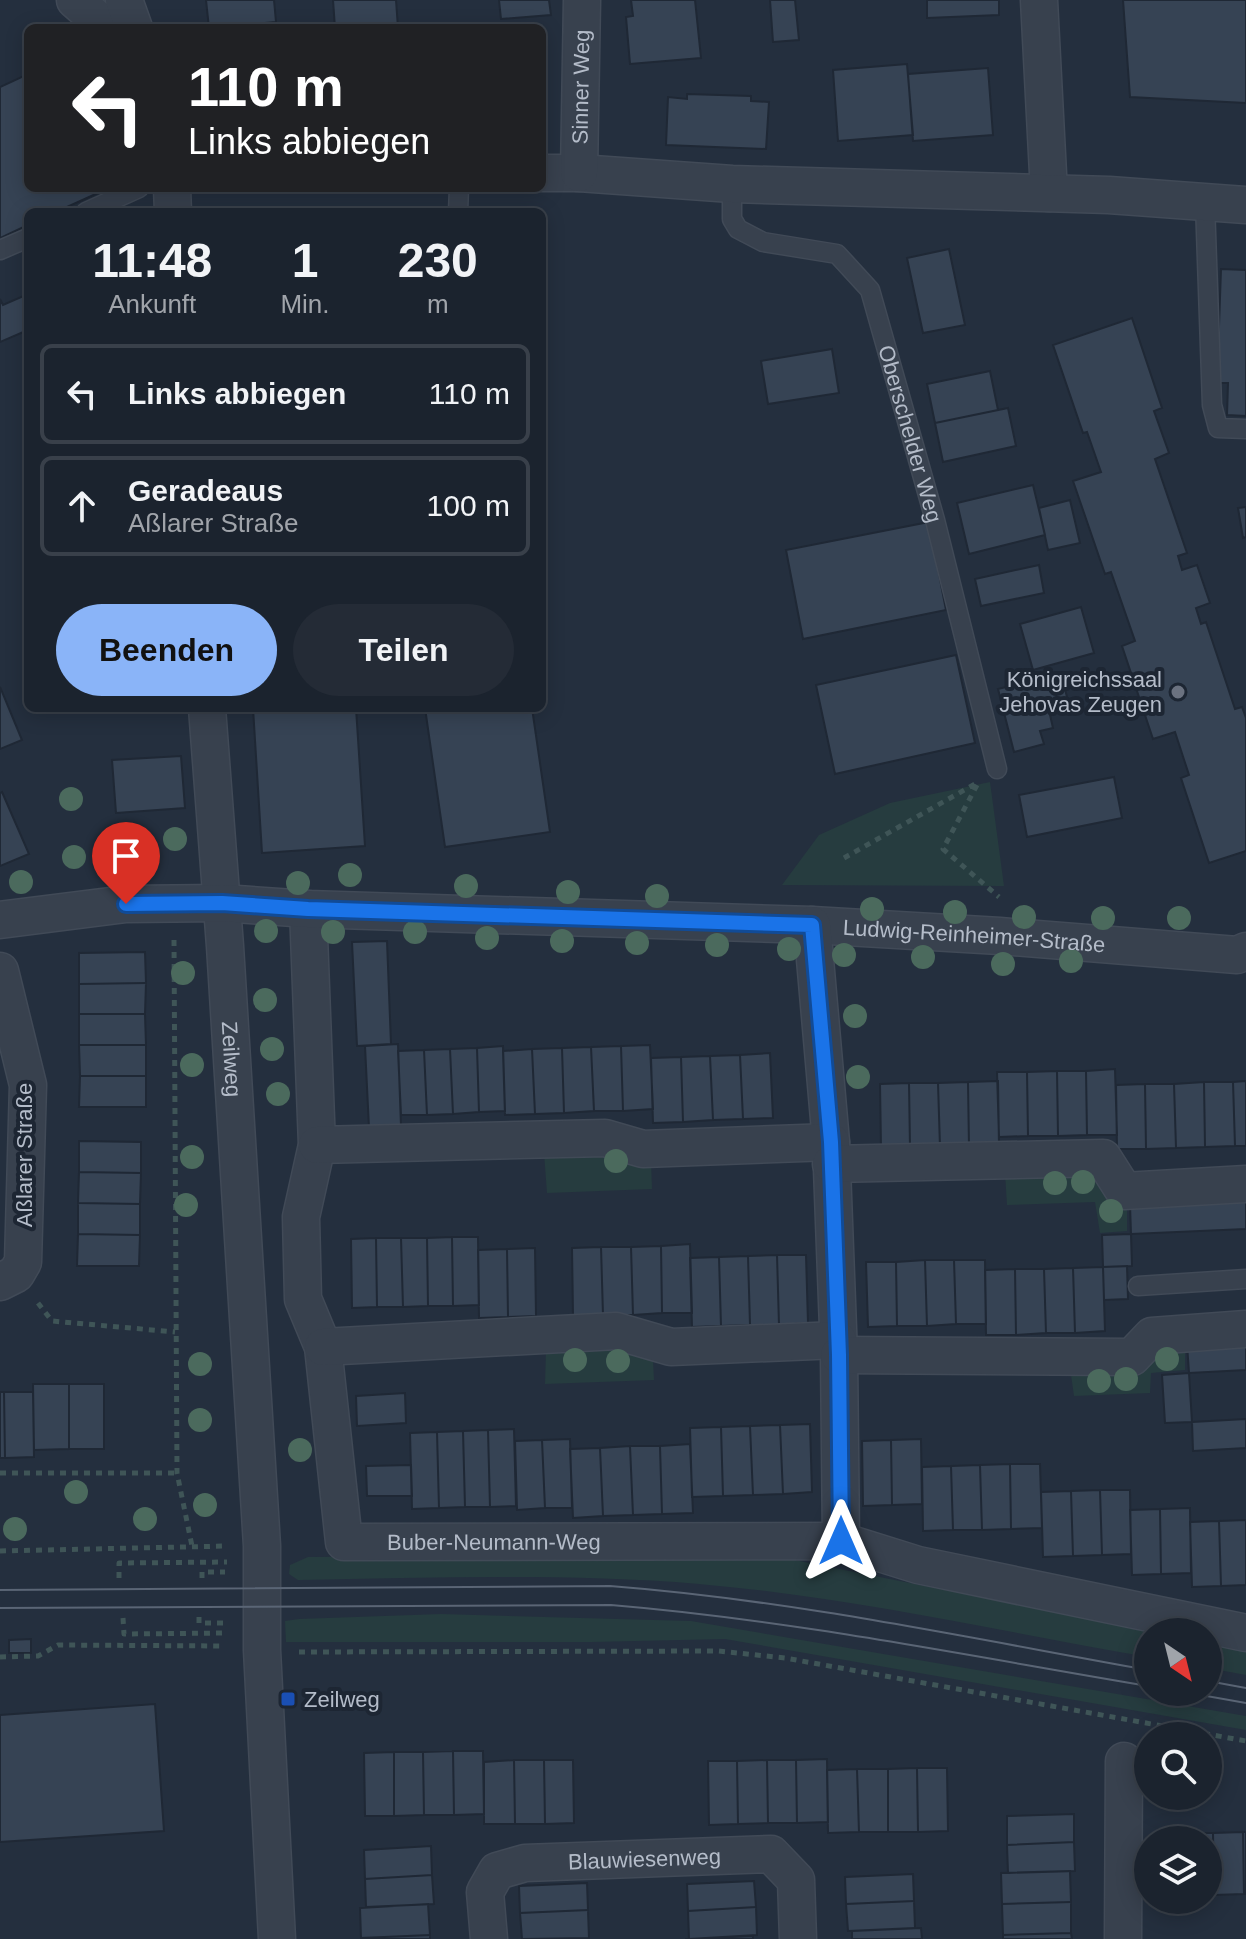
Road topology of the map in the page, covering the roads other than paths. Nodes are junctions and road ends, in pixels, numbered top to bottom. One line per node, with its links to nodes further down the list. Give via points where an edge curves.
1 (75, 0): 5 (street)
2 (124, 0): 6 (street)
3 (582, 0): 8 (street, Sinner Weg)
4 (1039, 0): 11 (street)
5 (102, 24)
6 (133, 24)
7 (546, 173): 8 (street)
8 (579, 173): 9 (street)
9 (732, 184): 11 (street); 19 (lane, Oberschelder Weg, via 732,219 738,229 763,242 837,254 870,290)
10 (130, 192): 14 (lane)
11 (1049, 193): 12 (street)
12 (1205, 203): 13 (street); 17 (lane, via 1212,405 1218,428)
13 (1246, 205)
14 (95, 208)
15 (24, 240): 16 (lane)
16 (0, 250)
17 (1246, 429)
18 (207, 712): 20 (street, Zeilweg)
19 (997, 769)
20 (222, 903): 21 (street, Ludwig-Reinheimer-Straße); 22 (street, via 126,904); 38 (street, Zeilweg, via 262,1546)
21 (308, 909): 23 (street, Ludwig-Reinheimer-Straße); 26 (street, Buber-Neumann-Weg)
22 (0, 920)
23 (812, 925): 24 (street, Ludwig-Reinheimer-Straße, via 1237,955); 27 (street)
24 (1246, 951)
25 (0, 971): 29 (street, Aßlarer Straße, via 28,1085 23,1262)
26 (317, 1145): 27 (street, via 605,1138 643,1149); 33 (street, Buber-Neumann-Weg, via 301,1217 303,1299)
27 (831, 1153): 28 (street, via 1103,1158 1124,1191); 34 (street)
28 (1246, 1184)
29 (8, 1278)
30 (1246, 1279): 31 (lane)
31 (1138, 1286)
32 (1246, 1329): 34 (street, via 1152,1336 1132,1357)
33 (323, 1347): 34 (street, via 616,1331 671,1347); 35 (street, Buber-Neumann-Weg, via 344,1542)
34 (838, 1348): 35 (street)
35 (841, 1541): 36 (street, Buber-Neumann-Weg, via 918,1565)
36 (1246, 1633)
37 (1124, 1761): 41 (street)
38 (277, 1939)
39 (489, 1939): 40 (street, Blauwiesenweg, via 485,1892 497,1871 525,1863 771,1854 796,1880)
40 (798, 1939)
41 (1123, 1939)

